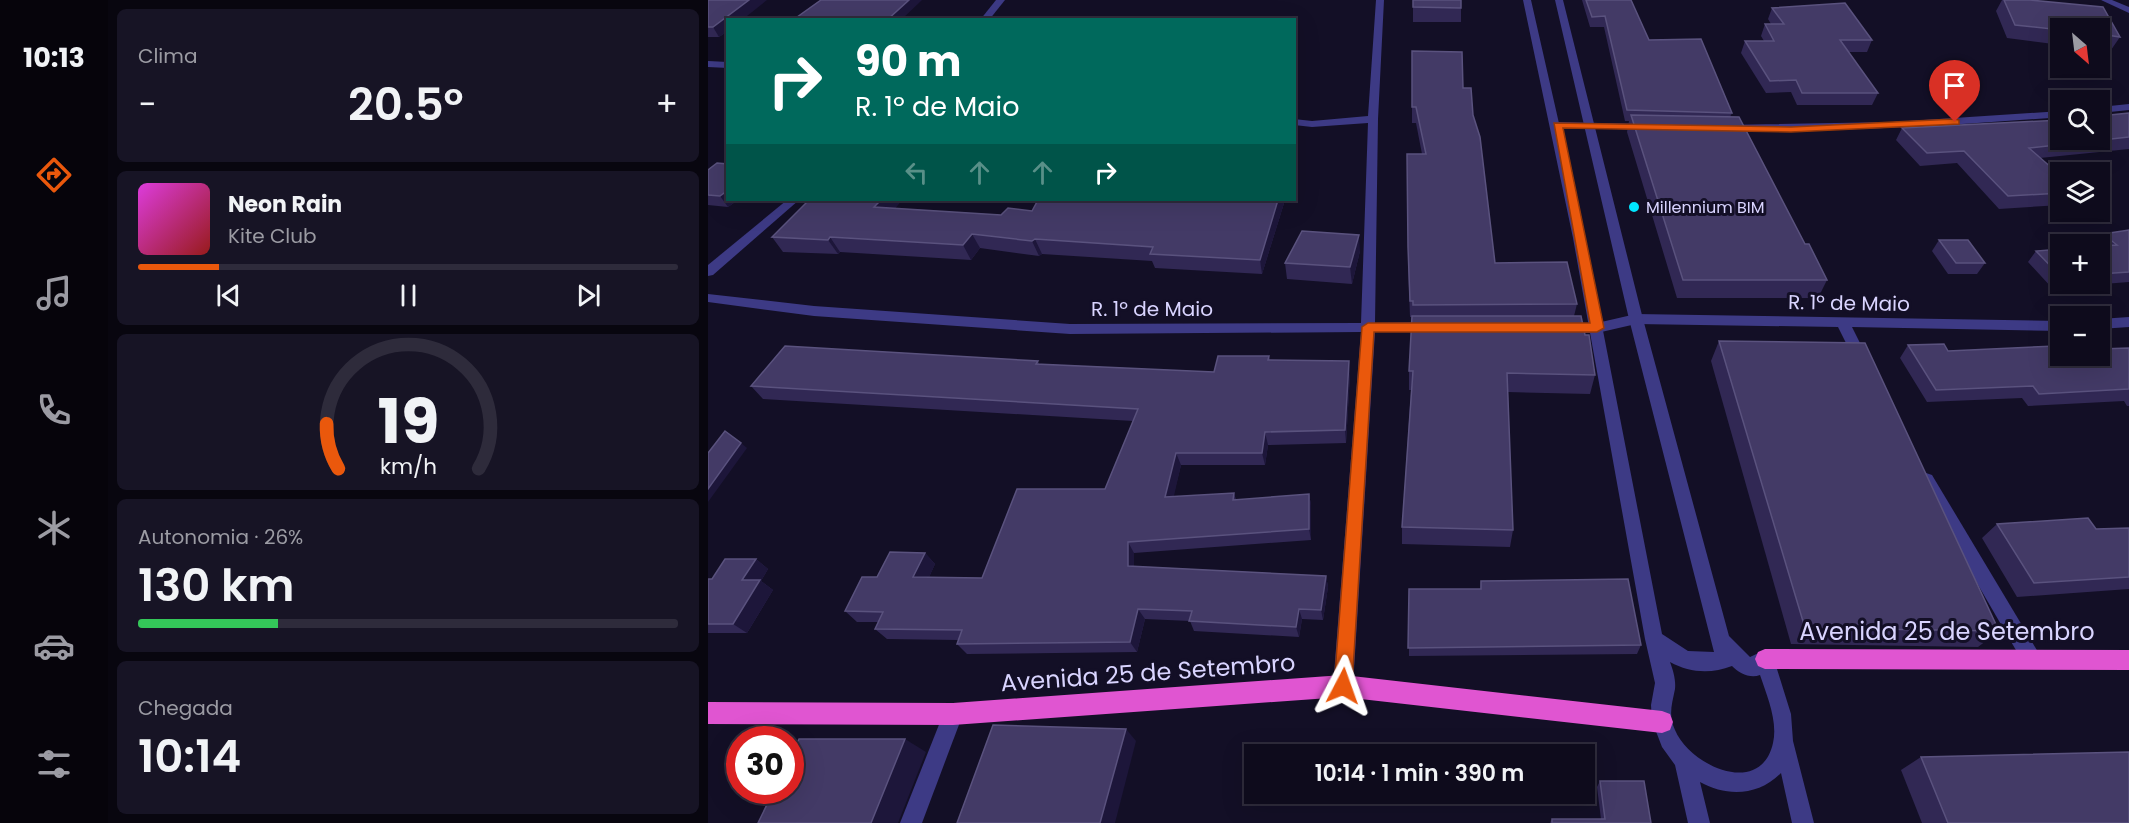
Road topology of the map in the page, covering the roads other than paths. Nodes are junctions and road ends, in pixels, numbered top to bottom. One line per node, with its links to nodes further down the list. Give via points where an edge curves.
1 (1001, 0): 7 (street)
2 (1380, 0): 13 (street)
3 (1527, 0): 15 (street)
4 (1559, 0): 16 (street)
5 (2105, 0): 6 (street)
6 (2129, 10)
7 (986, 18)
8 (708, 64): 9 (street)
9 (726, 65)
10 (2129, 107): 11 (street)
11 (2110, 109)
12 (2050, 115): 18 (street, via 1803,129)
13 (1373, 119): 14 (street); 27 (street)
14 (1296, 122)
15 (1557, 125): 16 (street); 30 (street)
16 (1590, 125): 17 (street); 22 (street)
17 (1658, 127)
18 (1715, 128)
19 (792, 201): 20 (street)
20 (708, 272)
21 (708, 298): 27 (street, R. 1º de Maio, via 814,311 1070,329)
22 (1636, 319): 23 (street, R. 1º de Maio); 30 (street, R. 1º de Maio); 34 (street)
23 (1842, 322): 26 (street, R. 1º de Maio); 31 (street)
24 (2129, 322): 25 (street)
25 (2110, 323)
26 (2050, 326)
27 (1368, 327): 28 (street, R. 1º de Maio); 38 (street)
28 (1448, 327)
29 (1551, 328): 30 (street)
30 (1597, 328): 33 (street)
31 (1867, 371)
32 (1920, 470): 35 (street)
33 (1654, 639): 34 (street, via 1683,660 1710,662 1725,659); 41 (street, via 1666,685 1661,703)
34 (1721, 641): 36 (street, via 1744,665 1755,668)
35 (2031, 658): 36 (highway, Avenida 25 de Setembro); 37 (highway, Avenida 25 de Setembro)
36 (1765, 659): 42 (street, via 1784,729)
37 (2129, 660)
38 (1343, 686): 40 (highway, Avenida 25 de Setembro); 41 (highway, Avenida 25 de Setembro)
39 (708, 713): 40 (highway, Avenida 25 de Setembro)
40 (953, 714): 44 (street)
41 (1662, 722): 43 (street, via 1670,742)
42 (1784, 743): 43 (street, via 1778,762 1765,776 1747,783 1725,783); 46 (street)
43 (1684, 760): 45 (street)
44 (911, 823)
45 (1699, 823)
46 (1803, 823)

